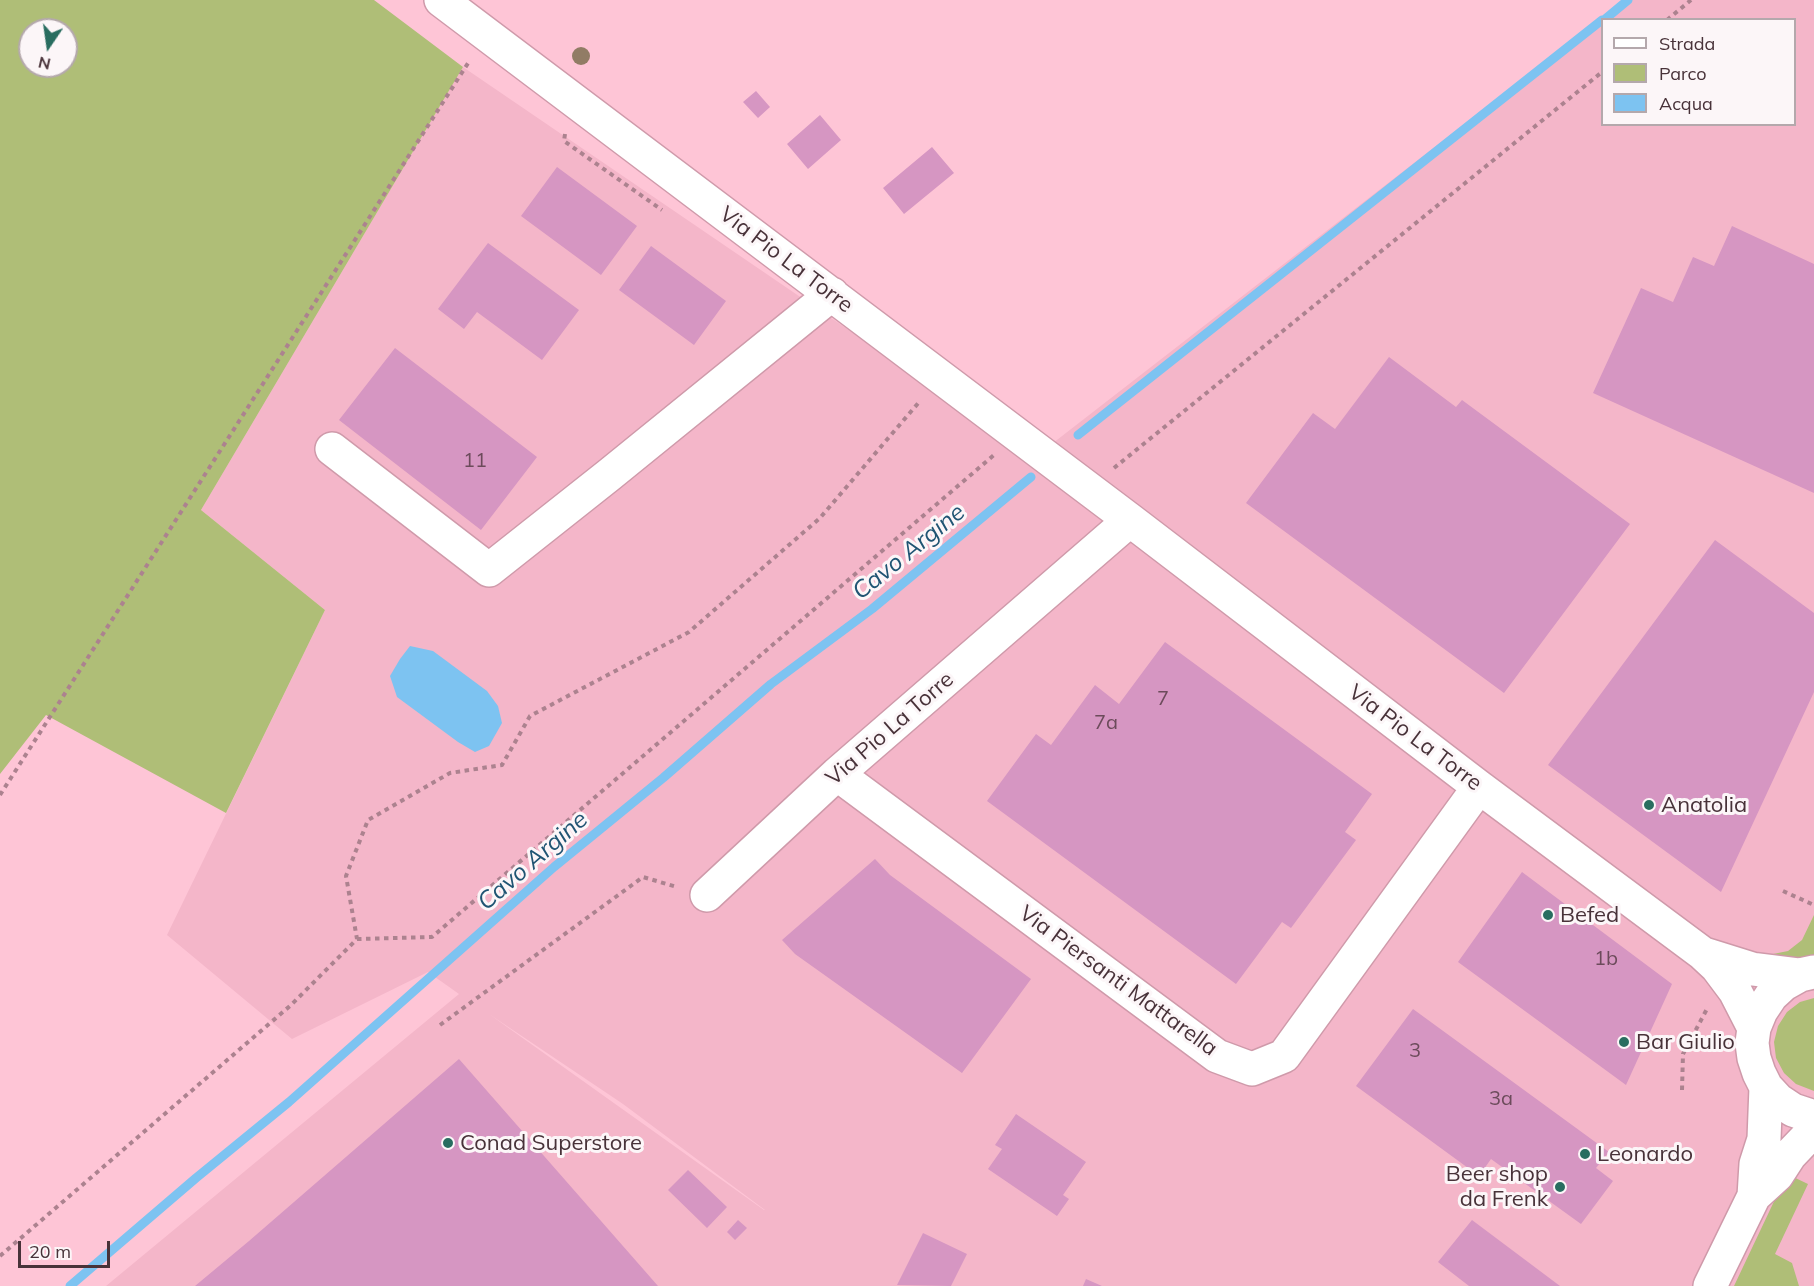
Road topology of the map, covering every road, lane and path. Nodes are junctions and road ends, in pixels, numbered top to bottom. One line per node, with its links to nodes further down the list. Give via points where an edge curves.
1 (441, 0): 4 (street, Via Pio La Torre)
2 (1691, 0): 3 (path)
3 (1669, 18)
4 (486, 34): 6 (street, Via Pio La Torre); 14 (path)
5 (1601, 73): 10 (path)
6 (832, 294): 7 (street, Via Pio La Torre); 8 (street, via 489,570)
7 (943, 379): 11 (street, Via Pio La Torre); 18 (path, via 820,518 688,632 530,716 502,765 450,773 368,820 346,876)
8 (332, 449)
9 (999, 450): 18 (path, via 432,937)
10 (1110, 471)
11 (1130, 520): 12 (street, Via Pio La Torre); 13 (street, Via Pio La Torre)
12 (837, 774): 13 (street, Via Piersanti Mattarella, via 1217,1056 1252,1069 1284,1056); 16 (street, Via Pio La Torre)
13 (1479, 787): 19 (street, Via Pio La Torre)
14 (0, 795)
15 (1783, 891): 17 (path)
16 (706, 895): 22 (path, via 643,878)
17 (1814, 905)
18 (357, 939): 29 (path, via 291,1005)
19 (1702, 953): 20 (street, Via Pio La Torre, via 1752,969); 23 (street, Via Pio La Torre, via 1735,991)
20 (1807, 974): 23 (street, via 1784,984 1771,996)
21 (1713, 999): 25 (path, via 1683,1054)
22 (440, 1025)
23 (1754, 1028): 24 (street, via 1754,1058)
24 (1766, 1087): 26 (street, via 1793,1110); 28 (street, via 1764,1139 1756,1164)
25 (1682, 1090)
26 (1814, 1117)
27 (1814, 1130): 28 (street)
28 (1754, 1196): 30 (street)
29 (0, 1256)
30 (1710, 1286)

